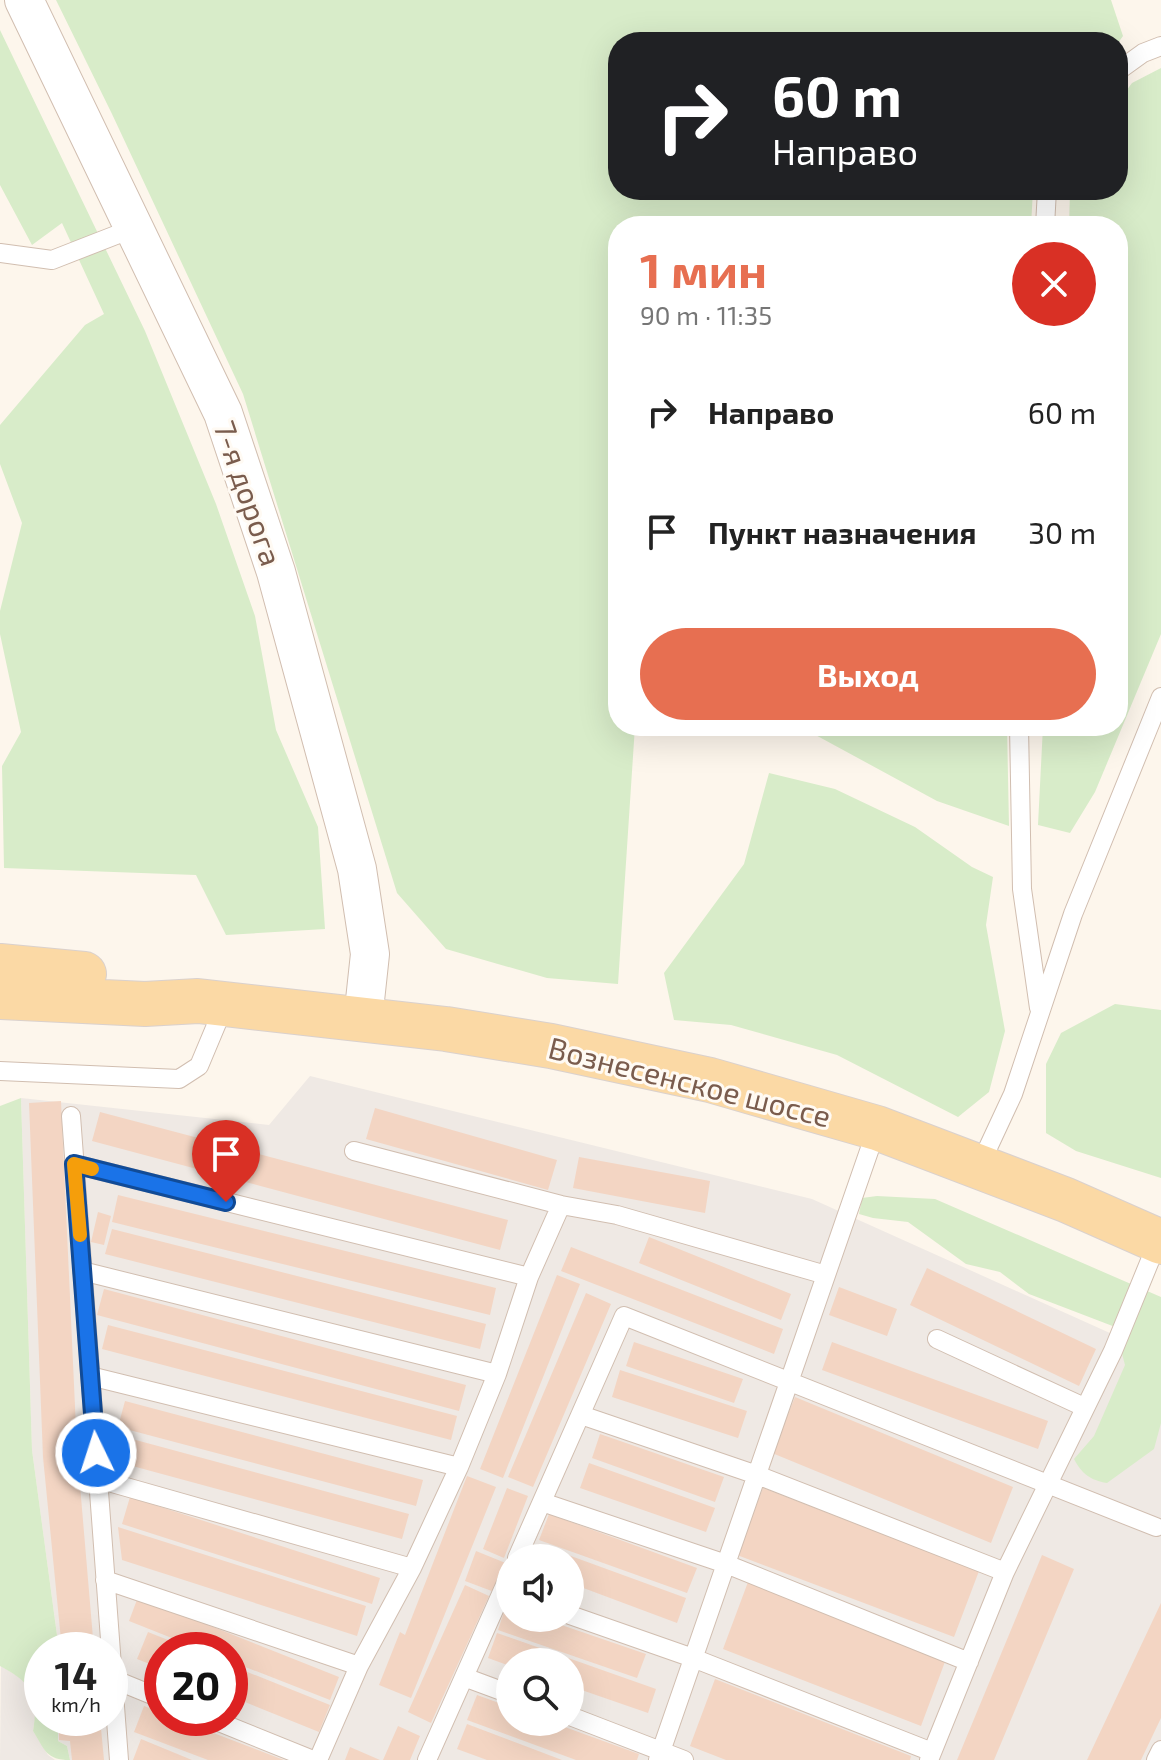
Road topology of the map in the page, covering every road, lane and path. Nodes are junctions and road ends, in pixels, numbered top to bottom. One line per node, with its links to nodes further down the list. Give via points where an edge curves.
1 (24, 0): 4 (street, 7-я дорога)
2 (1161, 46): 3 (lane)
3 (1128, 64)
4 (134, 228): 5 (lane, via 52,260); 12 (street, 7-я дорога, via 223,413 276,572 357,869 370,954)
5 (0, 253)
6 (1161, 697): 11 (lane, via 1073,914)
7 (1019, 736): 11 (lane, via 1022,889)
8 (0, 966): 10 (main road, Вознесенское шоссе, via 155,982)
9 (0, 997): 10 (main road, Вознесенское шоссе)
10 (212, 1003): 12 (main road, Вознесенское шоссе); 13 (lane, via 199,1066 179,1079)
11 (1040, 1015): 18 (lane, via 1013,1094)
12 (363, 1019): 15 (main road, Вознесенское шоссе, via 551,1046 710,1080)
13 (0, 1071)
14 (71, 1116): 17 (lane)
15 (877, 1128): 18 (main road, Вознесенское шоссе); 22 (lane)
16 (354, 1151): 19 (lane)
17 (74, 1164): 21 (lane); 23 (lane)
18 (979, 1167): 20 (main road, Вознесенское шоссе)
19 (561, 1205): 22 (lane, via 617,1215); 23 (lane)
20 (1160, 1241): 28 (lane)
21 (82, 1271): 25 (lane); 26 (lane)
22 (826, 1275): 27 (lane)
23 (529, 1277): 25 (lane)
24 (937, 1339): 28 (lane)
25 (497, 1374): 30 (lane)
26 (90, 1376): 30 (lane); 32 (lane)
27 (789, 1381): 29 (lane, via 624,1316); 31 (lane); 33 (lane)
28 (1084, 1407): 33 (lane)
29 (581, 1415): 31 (lane); 34 (lane)
30 (459, 1467): 38 (lane)
31 (757, 1475): 37 (lane); 39 (lane)
32 (98, 1479): 38 (lane); 40 (lane)
33 (1047, 1484): 35 (lane); 39 (lane)
34 (542, 1502): 36 (lane); 37 (lane)
35 (1156, 1527)
36 (523, 1544)
37 (726, 1564): 44 (lane); 45 (lane)
38 (412, 1568): 46 (lane)
39 (1005, 1572): 45 (lane)
40 (105, 1580): 43 (lane); 46 (lane)
41 (496, 1613): 47 (lane)
42 (584, 1620): 44 (lane)
43 (109, 1632)
44 (693, 1658): 53 (lane); 54 (lane)
45 (969, 1662): 54 (lane)
46 (359, 1666): 56 (lane)
47 (464, 1677): 48 (lane); 57 (lane)
48 (496, 1689)
49 (584, 1722): 53 (lane)
50 (248, 1733): 56 (lane)
51 (117, 1736): 55 (lane)
52 (1161, 1750): 59 (lane)
53 (659, 1755): 58 (lane)
54 (931, 1756)
55 (119, 1760)
56 (316, 1760)
57 (427, 1760)
58 (684, 1760)
59 (1156, 1760)

